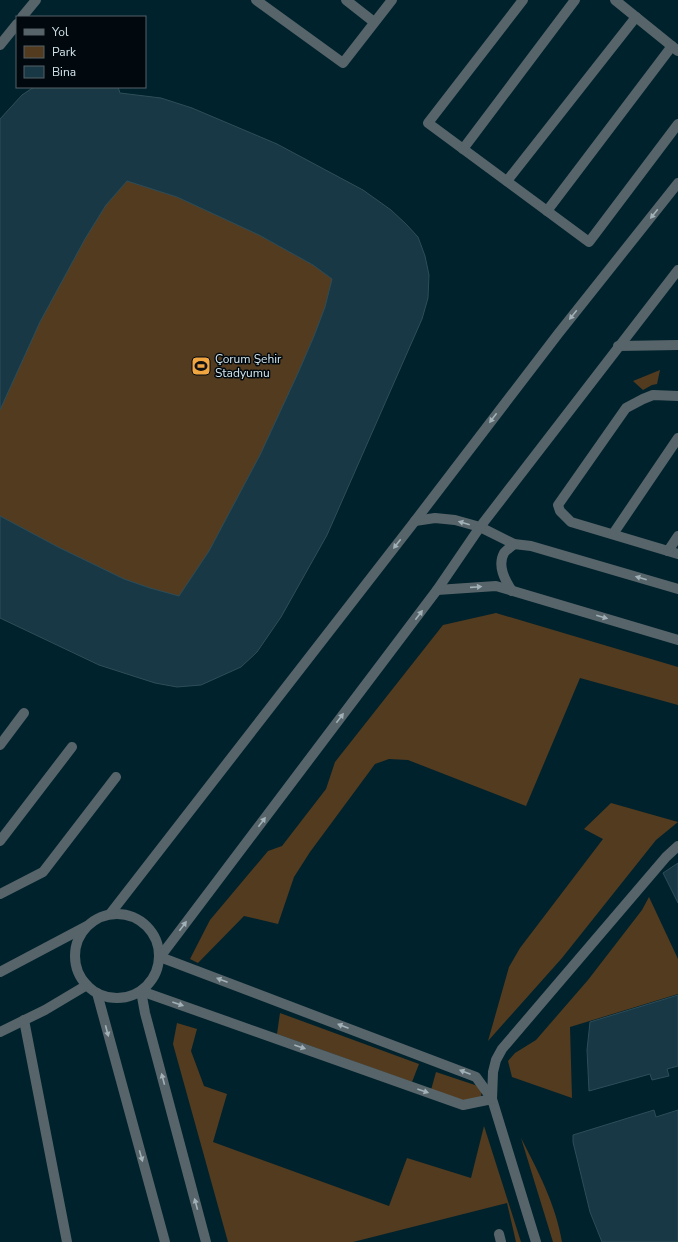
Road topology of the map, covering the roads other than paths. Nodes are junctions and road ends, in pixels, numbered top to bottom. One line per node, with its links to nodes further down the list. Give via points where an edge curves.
1 (36, 0): 8 (street)
2 (256, 0): 10 (street, via 343,63)
3 (346, 0): 10 (street)
4 (392, 0): 10 (street)
5 (523, 0): 15 (street, via 428,123)
6 (575, 0): 15 (street)
7 (615, 0): 9 (street)
8 (23, 16)
9 (636, 17): 13 (street); 16 (street)
10 (374, 22)
11 (16, 25): 12 (street)
12 (0, 45)
13 (675, 48): 18 (street)
14 (678, 124): 18 (street, via 589,242)
15 (463, 149): 16 (street)
16 (507, 181): 18 (street)
17 (678, 183): 24 (street, one-way to 24)
18 (547, 211)
19 (678, 270): 21 (street)
20 (678, 345): 21 (street)
21 (618, 346): 25 (street)
22 (678, 396): 26 (street, via 653,396 626,408 558,505 560,511 571,522)
23 (678, 438): 26 (street)
24 (415, 521): 25 (street, one-way to 24, via 435,518); 41 (street, one-way to 41)
25 (480, 527): 28 (street); 31 (street)
26 (613, 534): 29 (street)
27 (678, 536): 29 (street)
28 (514, 544): 30 (street, one-way to 28, via 531,546); 32 (street, via 504,553 502,562 502,572)
29 (673, 552)
30 (678, 589)
31 (437, 590): 32 (street, one-way to 32, via 496,586); 43 (street, one-way to 31)
32 (512, 591): 33 (street, one-way to 33)
33 (678, 640)
34 (24, 713): 35 (street)
35 (0, 745)
36 (72, 747): 38 (street)
37 (116, 777): 40 (street, via 43,872)
38 (0, 842)
39 (678, 846): 50 (street, via 502,1049 493,1072)
40 (0, 894)
41 (110, 914): 42 (street, via 97,918); 43 (street, via 134,917 145,924 156,939)
42 (87, 926): 44 (street); 45 (street, via 79,936 75,962 79,974)
43 (160, 957): 46 (street, via 158,970 151,982); 50 (street, one-way to 43, via 476,1077)
44 (0, 972)
45 (87, 984): 47 (street); 48 (street)
46 (141, 991): 47 (street, via 119,998); 50 (street, one-way to 50, via 463,1105); 53 (street, one-way to 46)
47 (97, 993): 52 (street, one-way to 52)
48 (24, 1020): 49 (street); 51 (street)
49 (0, 1032)
50 (492, 1099): 54 (street)
51 (67, 1242)
52 (165, 1242)
53 (206, 1242)
54 (536, 1242)

